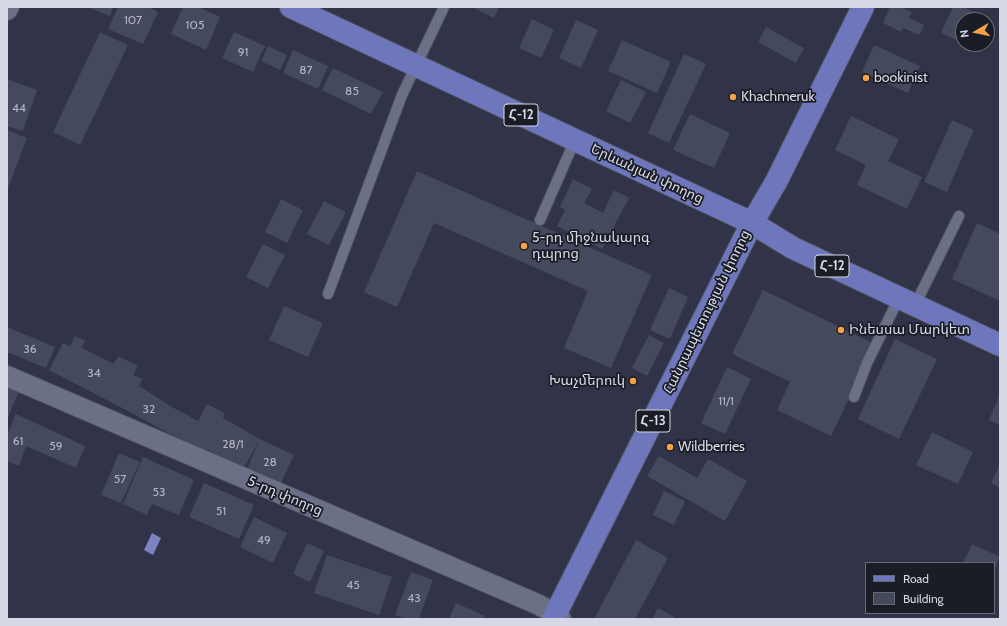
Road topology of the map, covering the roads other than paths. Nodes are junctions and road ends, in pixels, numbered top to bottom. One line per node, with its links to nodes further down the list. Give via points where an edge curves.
1 (9, 7): 5 (street)
2 (291, 7): 6 (main road, Երևանյան փողոց / Հ-12)
3 (444, 7): 6 (lane)
4 (863, 7): 10 (main road, Հանրապետության փողոց / Հ-13, via 776,182)
5 (7, 10)
6 (416, 66): 7 (main road, Երևանյան փողոց / Հ-12); 11 (lane, via 402,96)
7 (575, 140): 9 (lane); 10 (main road, Երևանյան փողոց / Հ-12)
8 (959, 216): 12 (lane)
9 (540, 220)
10 (752, 223): 12 (main road, Երևանյան փողոց / Հ-12, via 793,248); 16 (main road, Հանրապետության փողոց / Հ-13)
11 (328, 294)
12 (907, 301): 13 (main road, Երևանյան փողոց / Հ-12); 15 (lane, via 867,363)
13 (1000, 345)
14 (7, 376): 16 (street, 5-րդ փողոց, via 537,604)
15 (854, 397)
16 (556, 617)

